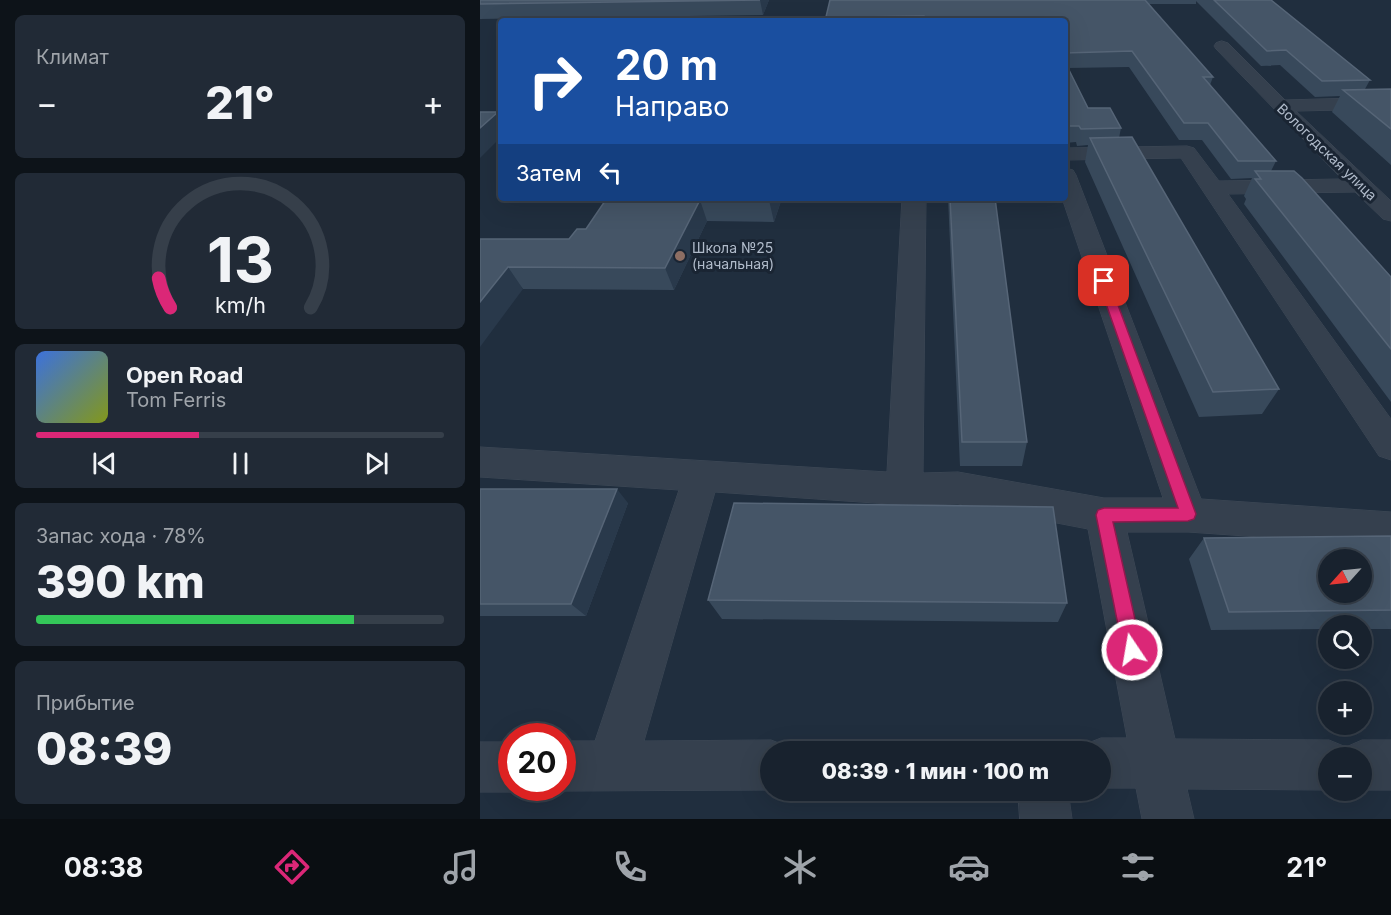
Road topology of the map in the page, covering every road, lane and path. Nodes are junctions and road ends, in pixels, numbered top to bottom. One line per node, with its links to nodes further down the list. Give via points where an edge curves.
1 (1222, 46): 2 (street, Вологодская улица)
2 (1280, 106): 3 (street); 6 (street, Вологодская улица)
3 (1386, 107)
4 (1068, 154): 7 (street, via 1187,152)
5 (1068, 183): 14 (street)
6 (1361, 186): 7 (street); 9 (street, Вологодская улица)
7 (1212, 188): 10 (street)
8 (914, 201): 13 (street)
9 (1391, 214)
10 (1391, 446)
11 (480, 462): 12 (street)
12 (702, 476): 13 (street); 24 (street)
13 (904, 489): 15 (street, via 958,488)
14 (1188, 514): 15 (street); 16 (street)
15 (1104, 515): 18 (street)
16 (1391, 529)
17 (1111, 763): 18 (street)
18 (1156, 763): 20 (street); 29 (street)
19 (760, 765): 24 (street)
20 (1318, 765)
21 (1372, 765): 22 (street)
22 (1391, 765)
23 (576, 766): 24 (street)
24 (612, 766)
25 (480, 767): 26 (street)
26 (498, 767)
27 (1044, 801): 28 (street)
28 (1046, 819)
29 (1168, 819)

